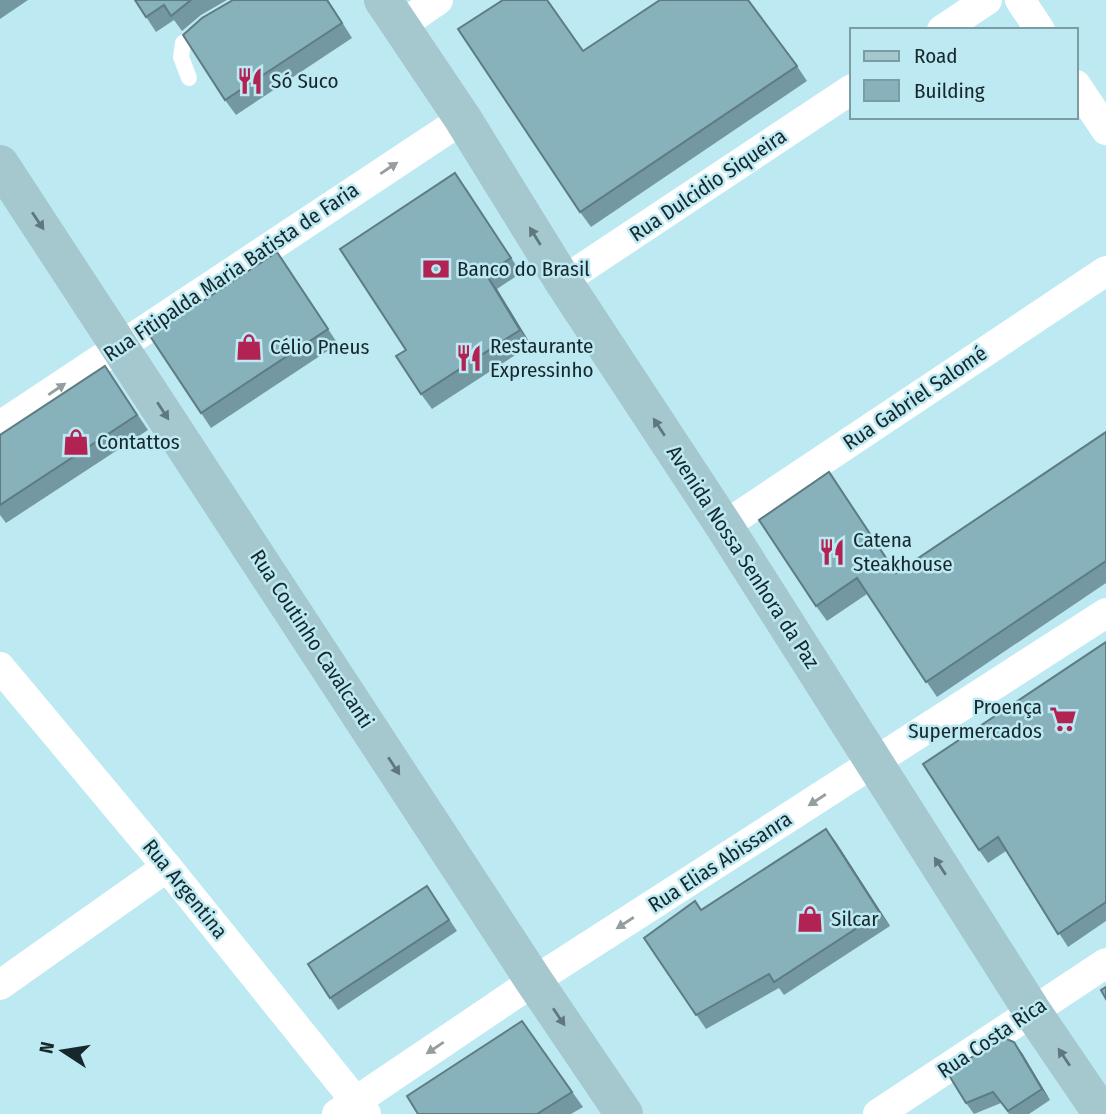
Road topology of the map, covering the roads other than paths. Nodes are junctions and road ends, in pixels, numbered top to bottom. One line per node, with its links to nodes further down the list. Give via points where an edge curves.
1 (438, 0): 4 (street)
2 (987, 0): 6 (street)
3 (1020, 0): 7 (street)
4 (391, 13): 11 (main road, Avenida Nossa Senhora da Paz)
5 (214, 21): 8 (lane, via 183,43 181,57)
6 (945, 28)
7 (1039, 28)
8 (189, 78)
9 (1078, 88): 12 (street)
10 (850, 90): 15 (street, Rua Dulcidio Siqueira)
11 (463, 118): 15 (main road, Avenida Nossa Senhora da Paz, one-way to 11); 16 (street, Rua Fitipalda Maria Batista de Faria, one-way to 11)
12 (1106, 130)
13 (0, 164): 16 (main road, Rua Coutinho Cavalcanti, one-way to 16)
14 (1106, 271): 18 (street, Rua Gabriel Salomé)
15 (563, 281): 18 (main road, Avenida Nossa Senhora da Paz, one-way to 15)
16 (121, 346): 17 (street, Rua Fitipalda Maria Batista de Faria, one-way to 16); 24 (main road, Rua Coutinho Cavalcanti, one-way to 24)
17 (0, 426)
18 (724, 526): 21 (main road, Avenida Nossa Senhora da Paz)
19 (1106, 613): 21 (street, Rua Elias Abissanra)
20 (0, 667): 22 (street, Rua Argentina)
21 (874, 764): 24 (street, Rua Elias Abissanra, one-way to 24); 26 (main road, Avenida Nossa Senhora da Paz, one-way to 21)
22 (167, 867): 25 (street); 27 (street, Rua Argentina)
23 (1106, 963): 26 (street, Rua Costa Rica)
24 (534, 981): 27 (street, Rua Elias Abissanra, one-way to 27); 28 (main road, Rua Coutinho Cavalcanti, one-way to 28)
25 (0, 985)
26 (1032, 1011): 29 (street, Rua Costa Rica); 30 (main road, Avenida Nossa Senhora da Paz, one-way to 26)
27 (353, 1110)
28 (624, 1114)
29 (878, 1114)
30 (1102, 1114)

